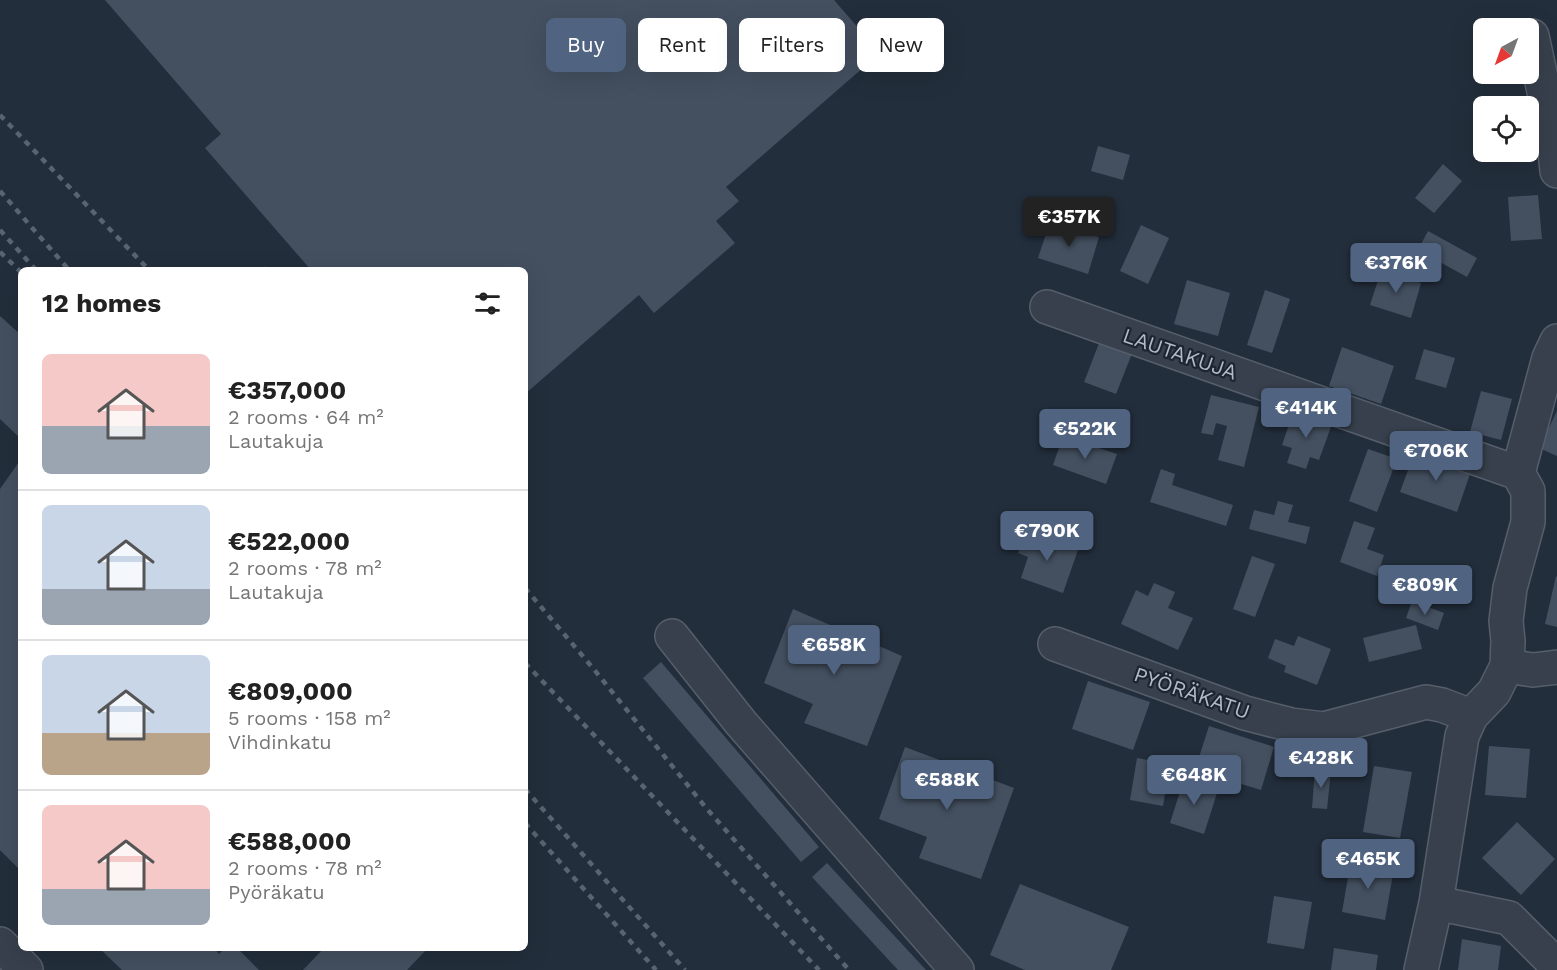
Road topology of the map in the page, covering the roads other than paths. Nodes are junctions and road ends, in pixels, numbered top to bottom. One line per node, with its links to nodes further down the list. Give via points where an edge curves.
1 (1539, 68): 2 (street)
2 (1557, 171)
3 (1047, 307): 5 (street, LAUTAKUJA)
4 (1557, 341): 5 (street)
5 (1518, 473): 8 (street, via 1528,491 1528,522 1510,588)
6 (672, 636): 15 (street, via 741,723)
7 (1055, 644): 10 (street, PYÖRÄKATU, via 1245,713 1291,725 1324,729 1426,702)
8 (1506, 666): 9 (street, via 1533,670); 10 (street, via 1494,692)
9 (1557, 667)
10 (1471, 717): 11 (street, via 1462,736)
11 (1436, 903): 13 (street, via 1509,918); 16 (street)
12 (0, 944): 14 (street)
13 (1557, 966)
14 (26, 970)
15 (957, 970)
16 (1421, 970)

